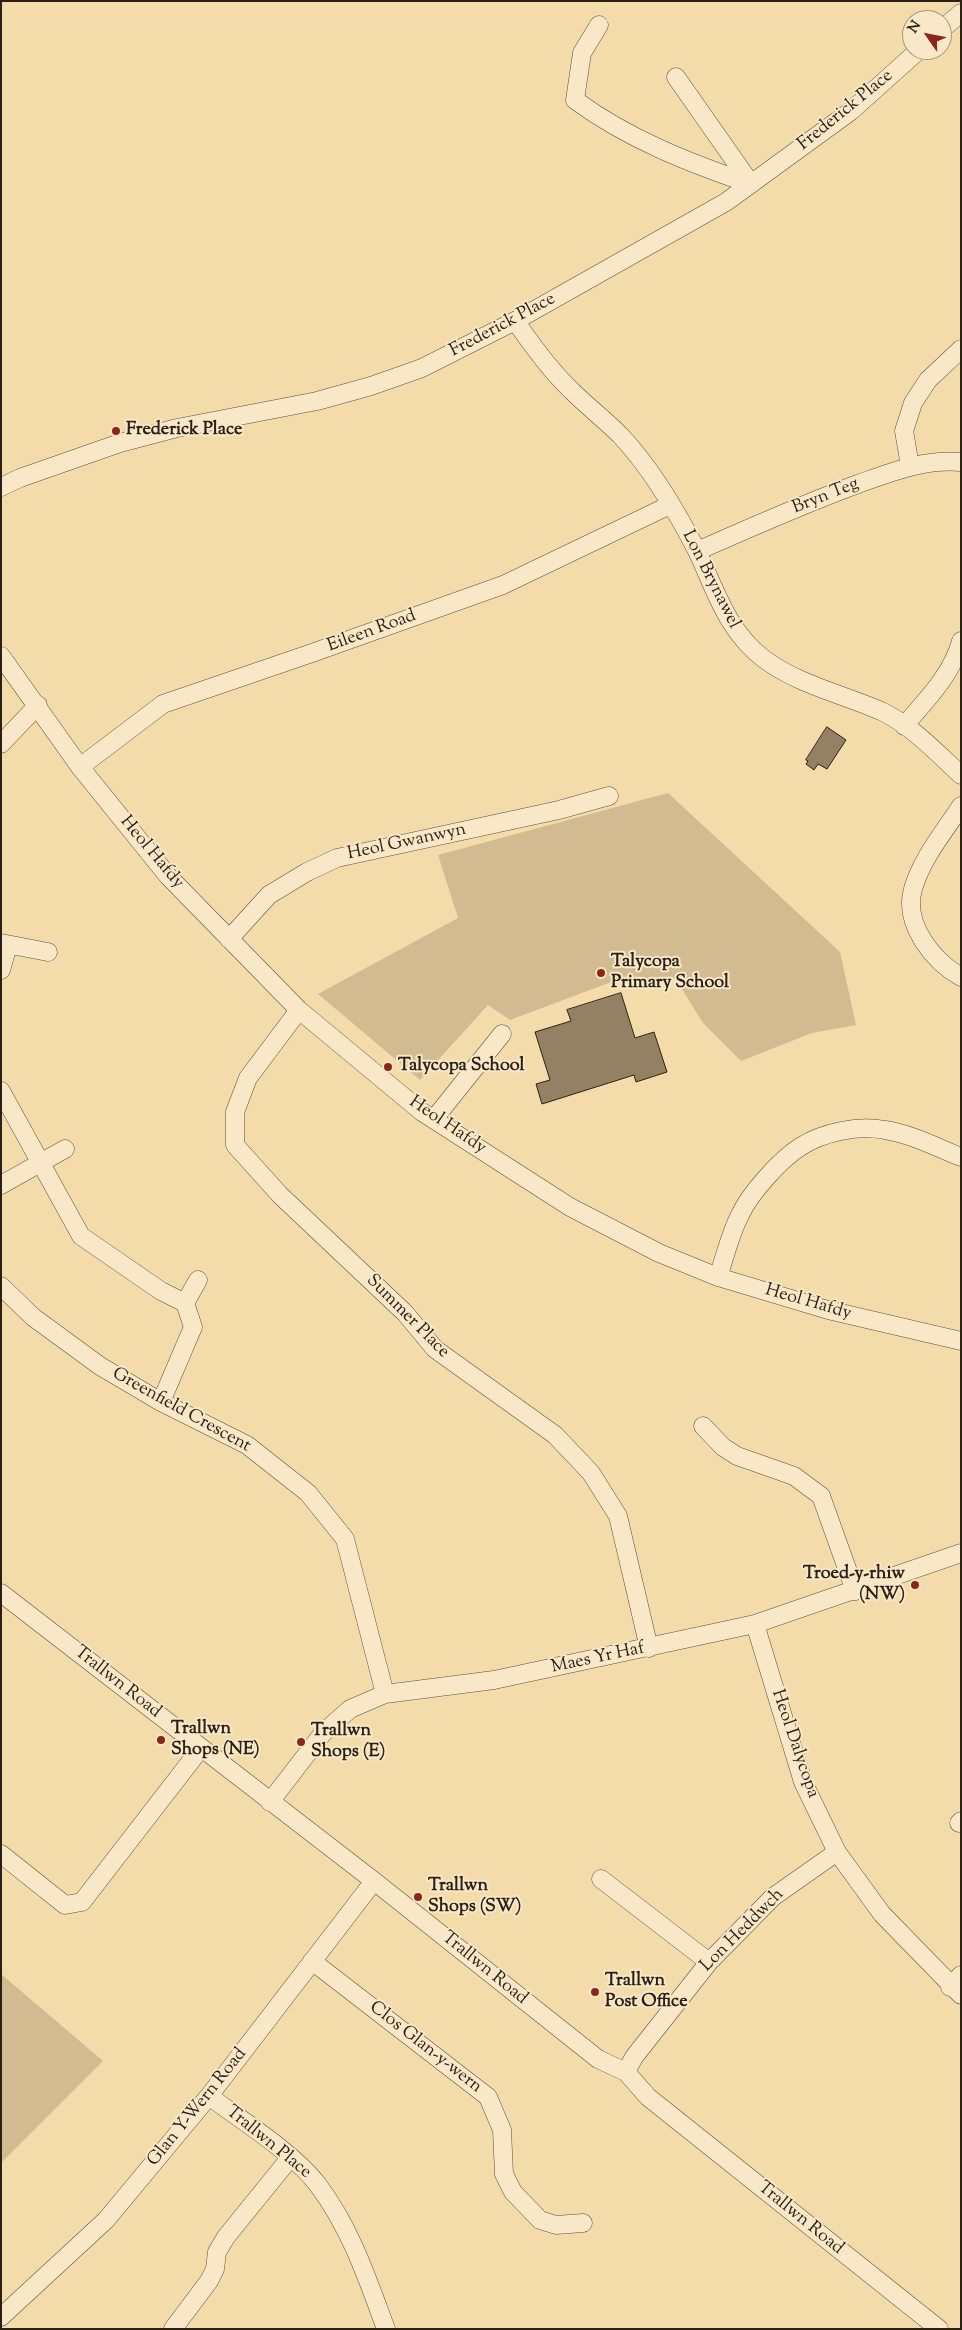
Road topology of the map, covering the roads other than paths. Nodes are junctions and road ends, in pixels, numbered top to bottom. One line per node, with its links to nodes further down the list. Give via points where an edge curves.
1 (599, 25): 4 (street, via 582,53 575,100 601,119 660,149)
2 (908, 60): 4 (street, Frederick Place, via 851,111)
3 (676, 77): 4 (street)
4 (751, 184): 5 (street, Frederick Place, via 726,202)
5 (516, 321): 9 (street, Frederick Place, via 422,368 371,386 317,401 139,438); 10 (street, Lon Brynawel, via 541,358 632,450 656,479)
6 (961, 349): 8 (street, via 928,380 913,402 904,430)
7 (961, 462): 8 (street, Bryn Teg)
8 (910, 466): 11 (street, Bryn Teg, via 828,495)
9 (1, 487)
10 (670, 505): 11 (street, Lon Brynawel); 17 (street, Eileen Road, via 503,585 163,704)
11 (696, 551): 15 (street, Lon Brynawel, via 736,633 764,659 807,684 882,712)
12 (961, 640): 15 (street, via 952,665)
13 (1, 656): 14 (street, Heol Hafdy)
14 (38, 705): 16 (street); 17 (street, Heol Hafdy)
15 (904, 726): 18 (street, Lon Brynawel)
16 (1, 744)
17 (80, 766): 21 (street, Heol Hafdy, via 168,876)
18 (961, 775)
19 (609, 796): 21 (street, Heol Gwanwyn, via 559,810 337,858 269,895)
20 (961, 806): 25 (street, via 922,865 912,891 913,918 922,940 937,959)
21 (229, 938): 26 (street, Heol Hafdy)
22 (5, 944): 23 (street); 24 (street)
23 (48, 952)
24 (1, 970)
25 (961, 977)
26 (299, 1010): 29 (street, Heol Hafdy); 45 (street, Summer Place, via 248,1078 235,1112 235,1145 280,1195 405,1313 435,1349 554,1435 591,1473 618,1516)
27 (502, 1034): 29 (street)
28 (1, 1091): 32 (street)
29 (434, 1119): 34 (street, Heol Hafdy, via 570,1207 659,1253)
30 (66, 1149): 32 (street)
31 (961, 1156): 34 (street, via 884,1129 826,1134 800,1147 760,1186 740,1215)
32 (41, 1163): 33 (street); 37 (street, via 81,1236 160,1291)
33 (1, 1185)
34 (718, 1277): 38 (street, Heol Hafdy, via 828,1310)
35 (198, 1280): 37 (street)
36 (1, 1286): 39 (street, Greenfield Crescent, via 33,1317 92,1360)
37 (185, 1303): 39 (street, via 193,1327)
38 (961, 1341)
39 (161, 1402): 46 (street, Greenfield Crescent, via 247,1446 308,1493 345,1539)
40 (703, 1426): 42 (street, via 723,1447 737,1456 794,1476 821,1496)
41 (961, 1553): 42 (street, Maes Yr Haf)
42 (855, 1590): 44 (street, Maes Yr Haf)
43 (1, 1593): 47 (street, Trallwn Road)
44 (755, 1624): 45 (street, Maes Yr Haf); 49 (street, Heol Dalycopa, via 803,1782)
45 (650, 1648): 46 (street, Maes Yr Haf, via 494,1680)
46 (385, 1694): 48 (street, Maes Yr Haf, via 350,1709 323,1733)
47 (200, 1748): 48 (street, Trallwn Road); 50 (street, via 82,1902 65,1905)
48 (270, 1802): 52 (street, Trallwn Road)
49 (837, 1852): 54 (street, Lon Heddwch, via 774,1897); 55 (street, Heol Dalycopa, via 882,1914)
50 (1, 1854)
51 (601, 1879): 54 (street)
52 (374, 1881): 53 (street, Glan Y-Wern Road); 56 (street, Trallwn Road, via 598,2059)
53 (312, 1961): 57 (street, Glan Y-Wern Road); 59 (street, Clos Glan-y-wern, via 488,2097 502,2130 504,2174 513,2192 540,2220 556,2225)
54 (709, 1962): 56 (street, Lon Heddwch, via 634,2057)
55 (957, 1985)
56 (626, 2072): 63 (street, Trallwn Road, via 648,2097)
57 (209, 2096): 58 (street, Trallwn Place); 60 (street, Glan Y-Wern Road, via 106,2220)
58 (290, 2158): 61 (street, via 226,2238 217,2252 215,2269); 62 (street, Trallwn Place, via 317,2184 351,2237)
59 (583, 2223)
60 (1, 2317)
61 (173, 2329)
62 (386, 2329)
63 (938, 2329)

